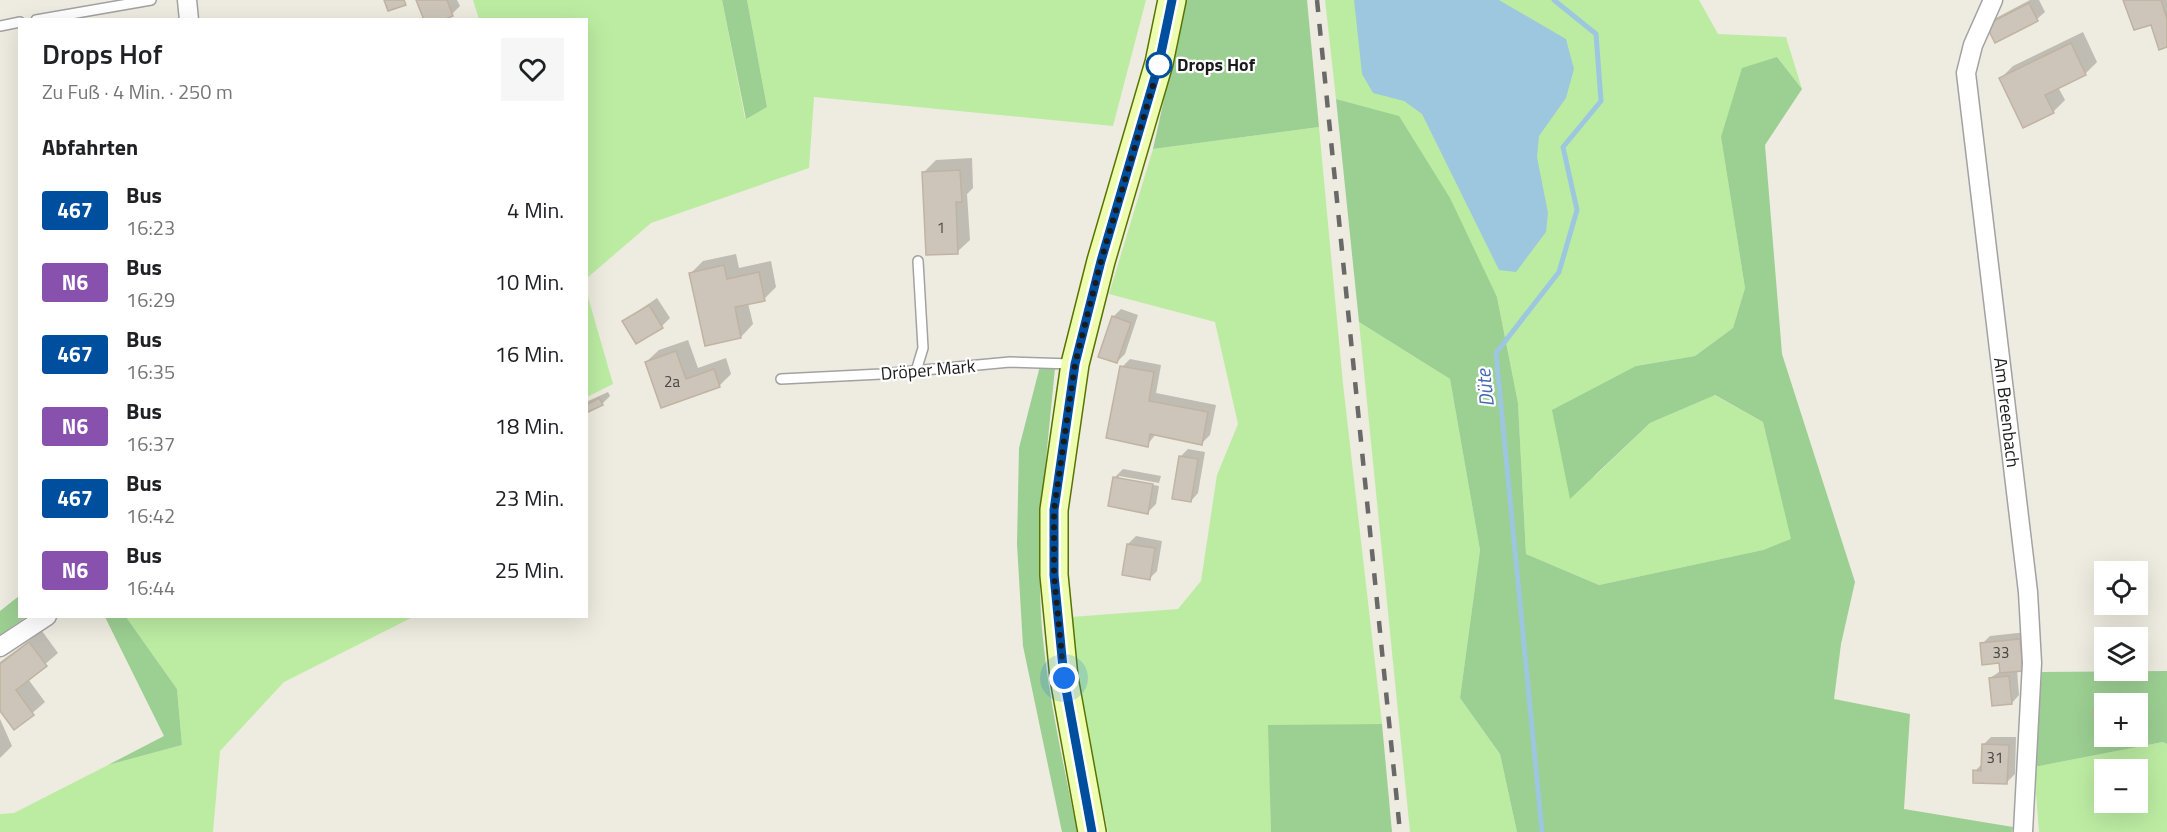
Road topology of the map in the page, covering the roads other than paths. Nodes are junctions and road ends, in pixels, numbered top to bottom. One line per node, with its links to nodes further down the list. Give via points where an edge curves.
1 (152, 0): 5 (lane)
2 (187, 0): 6 (street)
3 (1172, 0): 10 (main road, via 1159,63)
4 (1993, 0): 16 (street, Am Breenbach, via 1972,45 1966,73 2028,592 2032,663)
5 (48, 18)
6 (189, 18)
7 (18, 22): 8 (lane)
8 (0, 26)
9 (918, 261): 11 (lane, via 923,348)
10 (1075, 364): 11 (lane, Dröper Mark, via 1039,361); 15 (main road, via 1054,510 1054,575 1064,678)
11 (916, 371): 12 (lane, Dröper Mark)
12 (781, 379)
13 (44, 618): 14 (street)
14 (0, 647)
15 (1092, 832)
16 (2023, 832)

